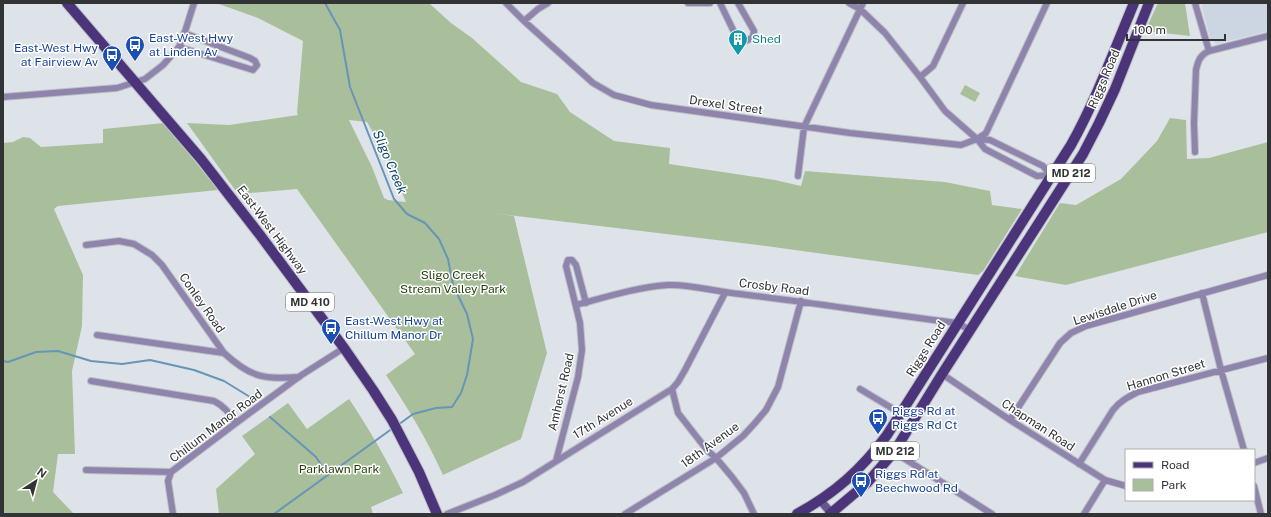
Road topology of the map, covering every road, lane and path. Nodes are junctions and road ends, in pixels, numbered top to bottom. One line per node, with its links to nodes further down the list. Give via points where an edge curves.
1 (67, 3): 22 (main road, East-West Highway / MD 410)
2 (194, 3): 17 (street)
3 (506, 3): 16 (street, Drexel Street)
4 (548, 3): 16 (street)
5 (688, 3): 6 (street)
6 (710, 3)
7 (720, 3): 8 (street, via 736,38 744,41 753,37 754,31)
8 (738, 3)
9 (849, 3): 15 (street)
10 (963, 3): 21 (street, via 933,66)
11 (1047, 3): 25 (street, via 986,132)
12 (1134, 3): 27 (main road, Riggs Road / MD 212, via 1080,128)
13 (1150, 3): 29 (main road, Riggs Road / MD 212, via 1099,123)
14 (1195, 3): 20 (street)
15 (862, 6): 21 (street); 24 (street)
16 (524, 21): 24 (street, Drexel Street, via 589,80 614,95 651,105)
17 (184, 33): 19 (street); 19 (street, via 250,58 257,65 253,70)
18 (1268, 36): 20 (street)
19 (179, 47): 22 (street, via 157,71)
20 (1209, 51): 26 (street, via 1203,54 1196,70)
21 (920, 76): 25 (street, via 945,111)
22 (135, 82): 23 (street, via 117,88); 40 (main road, East-West Highway / MD 410, via 201,159)
23 (3, 97)
24 (804, 127): 25 (street, Drexel Street, via 961,145); 28 (street)
25 (977, 139): 27 (street, Drexel Street, via 990,140 1043,166); 27 (street, via 985,149 1037,176)
26 (1195, 152)
27 (1051, 175): 29 (street); 37 (main road, Riggs Road / MD 212)
28 (798, 176)
29 (1065, 183): 38 (main road, Riggs Road / MD 212)
30 (86, 245): 41 (street, Conley Road, via 119,241 134,244 152,255)
31 (1268, 275): 33 (street, Lewisdale Drive)
32 (725, 293): 34 (street, Crosby Road); 35 (street, Crosby Road, via 693,286 669,285 636,290); 47 (street, 17th Avenue, via 685,370)
33 (1202, 293): 43 (street); 50 (street, Lewisdale Drive, via 1086,326 1071,333 1060,344)
34 (801, 301): 37 (street, Crosby Road); 54 (street, 18th Avenue, via 781,380 770,403 743,436)
35 (586, 303): 36 (street, Crosby Road); 36 (street, Amherst Road, via 576,265 568,260 566,266)
36 (576, 305): 56 (street, Amherst Road, via 582,350 578,377)
37 (957, 323): 38 (street, Crosby Road); 49 (main road, Riggs Road / MD 212)
38 (970, 330): 44 (main road, Riggs Road / MD 212)
39 (97, 335): 41 (street)
40 (344, 348): 45 (street, Chillum Manor Road); 66 (main road, East-West Highway / MD 410, via 401,436)
41 (224, 353): 45 (street, Conley Road, via 240,367 258,375 280,378)
42 (1268, 358): 43 (street, Hannon Street)
43 (1221, 370): 52 (street); 58 (street, Hannon Street, via 1138,392 1126,398 1113,410)
44 (942, 374): 50 (street, Chapman Road); 53 (main road, Riggs Road / MD 212)
45 (300, 376): 51 (street, Chillum Manor Road)
46 (91, 381): 51 (street, via 214,401 228,410)
47 (672, 389): 54 (street, via 678,413); 56 (street, 17th Avenue)
48 (860, 389): 49 (street)
49 (900, 413): 64 (main road, Riggs Road / MD 212, via 865,463 843,484)
50 (1010, 420): 58 (street, Chapman Road)
51 (236, 423): 60 (street, Chillum Manor Road)
52 (1244, 449)
53 (894, 452): 71 (main road, Riggs Road / MD 212, via 867,483); 72 (street)
54 (716, 458): 68 (street, 18th Avenue); 69 (street, via 738,485)
55 (1268, 458): 57 (street)
56 (556, 461): 67 (street, 17th Avenue, via 510,489)
57 (1255, 463)
58 (1079, 464): 61 (street, Chapman Road)
59 (86, 470): 60 (street, Chillum Manor Road)
60 (172, 472): 65 (street, via 168,481)
61 (1105, 480): 62 (street, Chapman Road); 73 (street)
62 (1125, 486)
63 (1255, 490): 74 (street)
64 (820, 500): 70 (main road, Riggs Road / MD 212); 71 (street)
65 (173, 514)
66 (437, 514)
67 (447, 514)
68 (625, 514)
69 (754, 514)
70 (797, 514)
71 (831, 514)
72 (992, 514)
73 (1084, 514)
74 (1261, 514)

